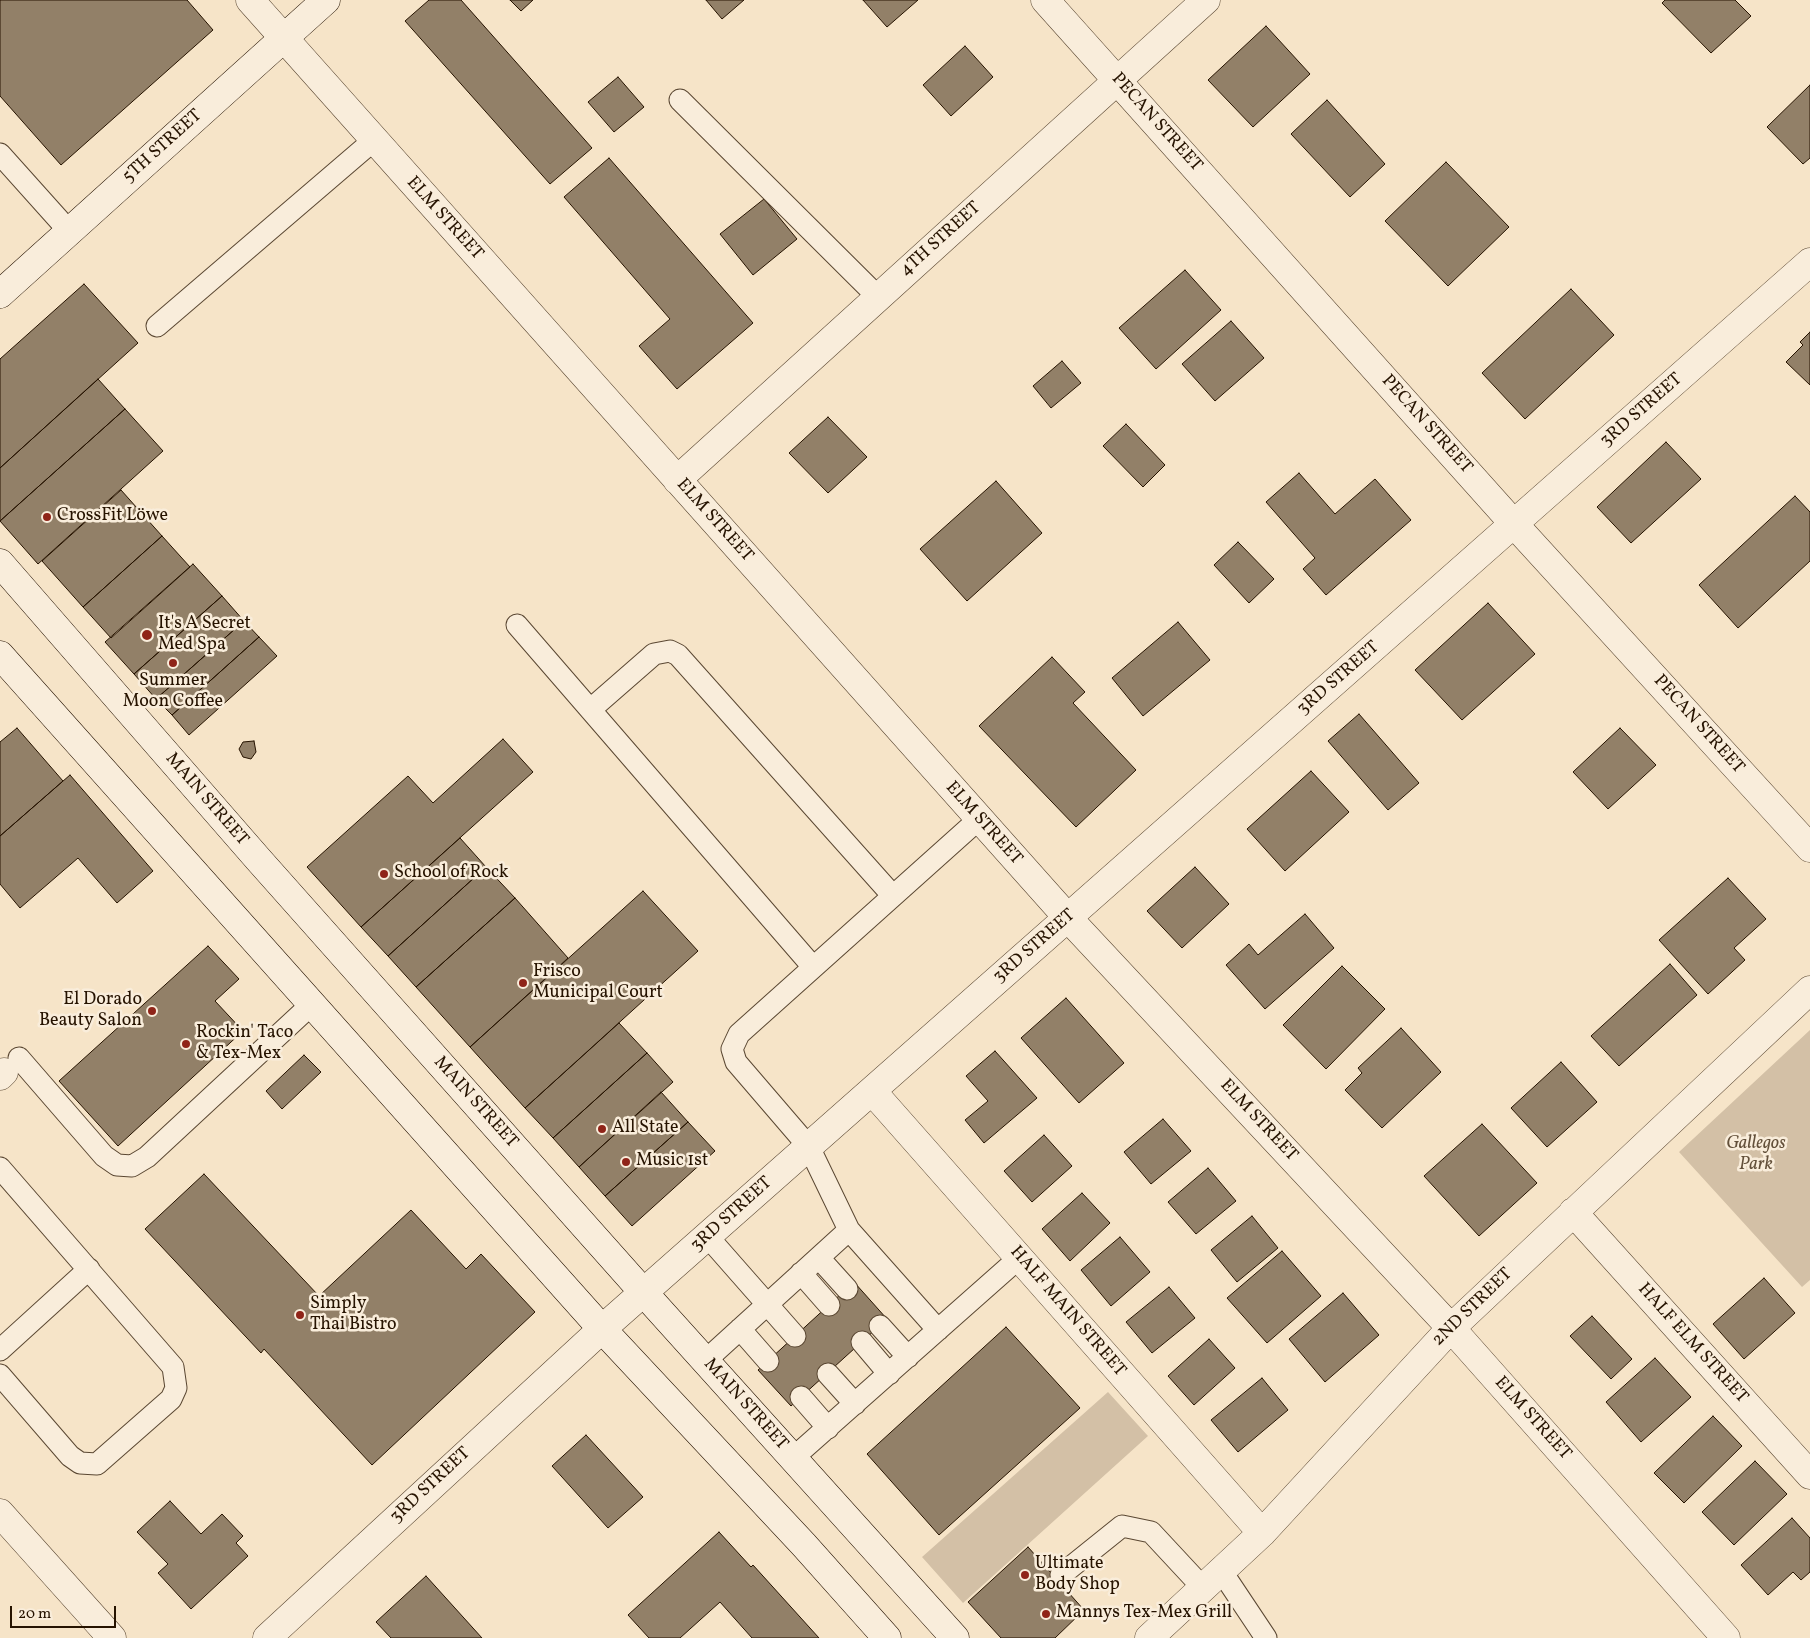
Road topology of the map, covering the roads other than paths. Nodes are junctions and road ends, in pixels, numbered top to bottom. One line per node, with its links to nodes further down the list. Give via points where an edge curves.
1 (250, 0): 5 (street, ELM STREET)
2 (326, 0): 5 (street, 5TH STREET)
3 (1045, 0): 6 (street, PECAN STREET)
4 (1206, 0): 6 (street, 4TH STREET)
5 (284, 38): 8 (street, ELM STREET); 10 (street, 5TH STREET)
6 (1118, 80): 13 (street, 4TH STREET); 16 (street, PECAN STREET)
7 (680, 100): 13 (lane)
8 (374, 140): 14 (lane); 15 (street, ELM STREET)
9 (0, 154): 10 (lane)
10 (69, 231): 12 (street, 5TH STREET)
11 (1810, 262): 16 (street, 3RD STREET)
12 (0, 294)
13 (878, 297): 15 (street, 4TH STREET)
14 (157, 326)
15 (677, 480): 21 (street, ELM STREET)
16 (1514, 524): 22 (street, PECAN STREET); 24 (street, 3RD STREET)
17 (0, 563): 40 (street, MAIN STREET)
18 (517, 625): 20 (lane)
19 (0, 655): 27 (street)
20 (591, 709): 23 (lane, via 654,654 670,651 678,655); 25 (lane)
21 (979, 819): 23 (lane); 24 (street, ELM STREET)
22 (1810, 848)
23 (892, 896): 25 (lane)
24 (1068, 918): 29 (street, 3RD STREET); 44 (street, ELM STREET)
25 (813, 968): 30 (lane, via 739,1034 732,1049 736,1062)
26 (1810, 990): 32 (street, 2ND STREET)
27 (312, 1004): 28 (lane, via 147,1156 132,1166 117,1165 104,1156); 45 (street)
28 (8, 1068)
29 (872, 1091): 30 (street, 3RD STREET); 36 (street, HALF MAIN STREET)
30 (808, 1147): 33 (lane); 34 (street, 3RD STREET)
31 (0, 1168): 37 (lane)
32 (1573, 1212): 44 (street, 2ND STREET); 61 (street, HALF ELM STREET)
33 (849, 1230): 35 (lane); 47 (lane)
34 (708, 1237): 40 (street, 3RD STREET); 41 (lane)
35 (819, 1258): 38 (lane); 39 (lane)
36 (1018, 1258): 47 (lane); 63 (street, HALF MAIN STREET)
37 (89, 1270): 50 (lane); 56 (lane, via 173,1367 176,1388 171,1399 97,1464 80,1463 70,1456)
38 (802, 1273): 41 (lane); 42 (lane)
39 (847, 1289)
40 (644, 1293): 45 (street, 3RD STREET); 52 (street, MAIN STREET)
41 (767, 1305): 46 (lane); 48 (lane)
42 (829, 1305)
43 (880, 1326): 51 (lane)
44 (1451, 1328): 63 (street, 2ND STREET); 72 (street, ELM STREET)
45 (602, 1329): 67 (street, 3RD STREET); 68 (street)
46 (740, 1329): 52 (lane); 53 (lane)
47 (938, 1330): 51 (lane)
48 (795, 1336)
49 (862, 1342): 55 (lane)
50 (0, 1350)
51 (908, 1357): 55 (lane)
52 (705, 1361): 60 (street, MAIN STREET)
53 (768, 1361)
54 (828, 1374): 58 (lane)
55 (889, 1374): 58 (lane)
56 (0, 1375)
57 (801, 1397): 59 (lane)
58 (855, 1404): 59 (lane)
59 (828, 1428): 60 (lane)
60 (793, 1458): 69 (street, MAIN STREET)
61 (1810, 1475)
62 (0, 1513): 66 (street)
63 (1262, 1533): 65 (street, 2ND STREET)
64 (1061, 1575): 65 (lane, via 1122,1526 1151,1532)
65 (1213, 1580): 70 (street, 2ND STREET); 71 (lane)
66 (112, 1638)
67 (267, 1638)
68 (887, 1638)
69 (955, 1638)
70 (1149, 1638)
71 (1266, 1638)
72 (1726, 1638)

